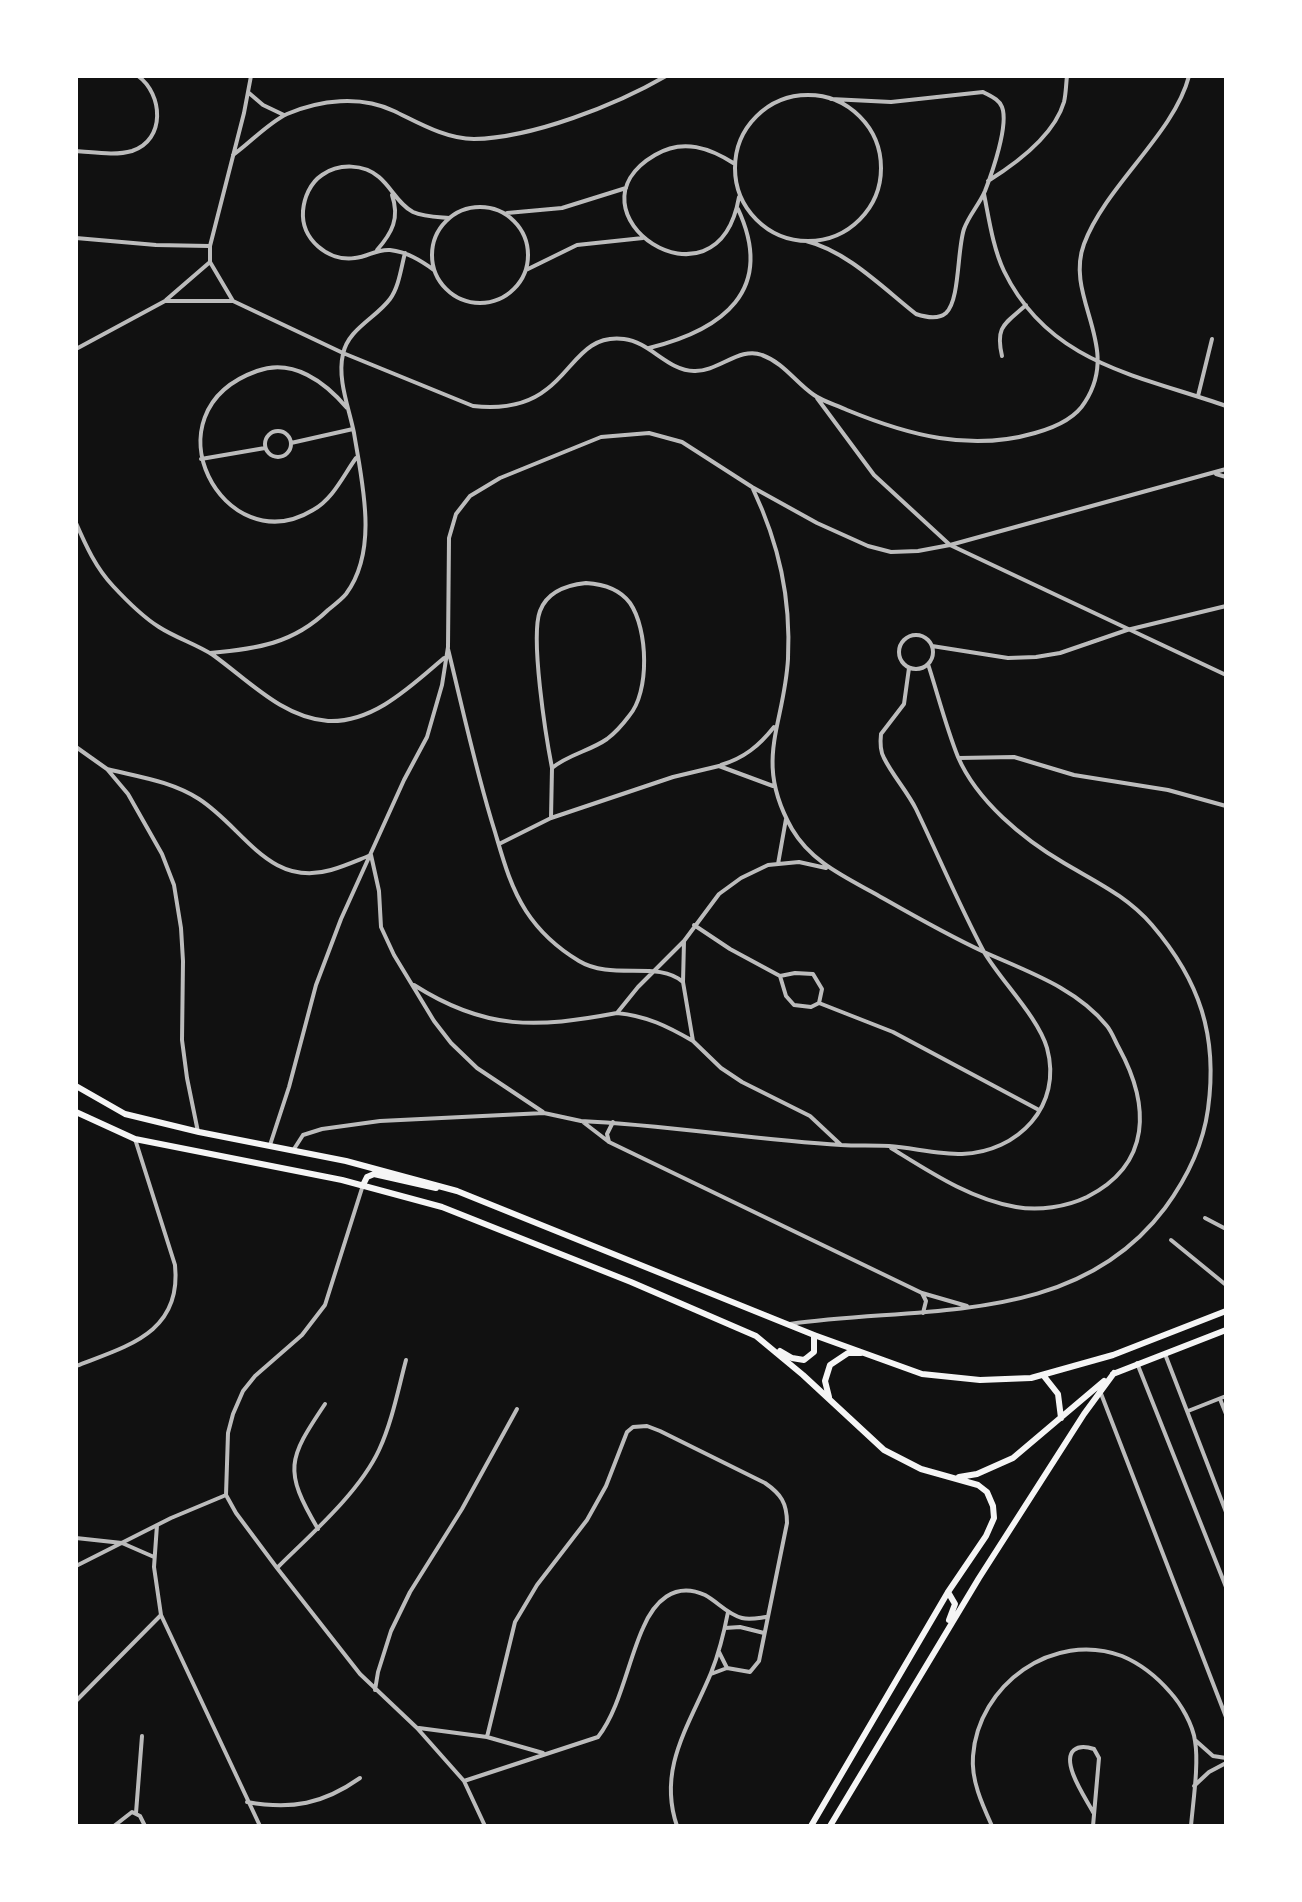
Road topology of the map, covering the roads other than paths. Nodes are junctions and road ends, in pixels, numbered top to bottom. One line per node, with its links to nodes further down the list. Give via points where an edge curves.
1 (138, 76): 9 (street, via 148,83 158,111 150,139 122,153)
2 (251, 76): 6 (street)
3 (666, 76): 8 (street, via 596,110 473,139 353,100)
4 (1067, 76): 12 (street, via 1064,102 1054,121 1009,168)
5 (1189, 76): 37 (street, via 1185,90 1083,246 1080,267)
6 (249, 93): 8 (street); 10 (street)
7 (831, 99): 11 (street, via 805,95 778,101 756,116 741,138); 12 (street, via 891,102 983,92 995,98 1002,107 1003,129); 22 (street, via 850,108 876,140 880,181 862,218 826,239)
8 (285, 115): 10 (street)
9 (76, 151)
10 (233, 155): 23 (street)
11 (735, 164): 13 (street, via 699,147 662,150 633,174); 15 (street)
12 (988, 181): 16 (street)
13 (627, 188): 18 (street, via 562,208); 21 (street, via 625,207)
14 (390, 190): 19 (street, via 417,214); 24 (street, via 395,219); 24 (street, via 370,171 345,166 322,174 304,201 305,227 319,248 346,259)
15 (739, 194): 17 (street); 22 (street, via 765,228)
16 (984, 194): 22 (street, via 964,228 954,299 939,317 916,314 839,255); 31 (street, via 1003,270)
17 (737, 207): 21 (street, via 722,237 700,251 674,254); 33 (street, via 750,248 747,279 734,306 699,332)
18 (504, 213): 19 (street, via 476,207); 28 (street, via 523,233)
19 (449, 218): 27 (street, via 433,243)
20 (76, 238): 23 (street)
21 (643, 238): 28 (street, via 577,245)
22 (806, 241)
23 (210, 246): 26 (street)
24 (377, 250): 25 (street)
25 (405, 253): 27 (street); 35 (street, via 392,297 352,336)
26 (210, 262): 29 (street); 30 (street)
27 (434, 270): 28 (street, via 455,297 487,303 511,292)
28 (526, 270)
29 (165, 301): 30 (street); 34 (street)
30 (233, 301): 35 (street)
31 (1026, 305): 36 (street, via 1002,326); 37 (street, via 1050,333)
32 (1212, 339): 39 (street)
33 (648, 348): 35 (street, via 627,339 595,342 549,389 495,408 473,406); 38 (street, via 689,371 758,353 776,361)
34 (76, 349)
35 (343, 353): 41 (street)
36 (1002, 356)
37 (1100, 364): 38 (street, via 1085,403 1073,415 1011,440 926,437); 39 (street)
38 (815, 396): 52 (street, via 874,475)
39 (1198, 396): 40 (street)
40 (1226, 406)
41 (349, 410): 42 (street); 46 (street, via 330,388 309,375 286,368 262,369 239,378 206,413)
42 (353, 429): 43 (street); 45 (street)
43 (291, 443): 44 (street, via 279,458); 44 (street, via 286,433 275,432 267,437)
44 (266, 448): 46 (street)
45 (357, 456): 46 (street, via 329,497 291,520 245,515 223,500); 57 (street, via 364,542 346,594 313,624 276,643)
46 (201, 459)
47 (1226, 469): 48 (street)
48 (1213, 473): 49 (street); 52 (street)
49 (1226, 477)
50 (752, 487): 52 (street, via 868,546 891,552); 56 (street, via 692,447 649,433 601,437 500,478 470,496 456,514 449,538); 62 (street, via 781,559 789,610 784,692)
51 (76, 523): 57 (street, via 89,553 113,585 157,626)
52 (950, 545): 54 (street)
53 (1226, 606): 54 (street)
54 (1127, 630): 55 (street, via 1036,657); 61 (street)
55 (932, 646): 59 (street); 60 (street, via 916,635 903,640 898,652)
56 (448, 647): 58 (street); 72 (street)
57 (210, 653): 58 (street, via 298,715 329,721 376,709)
58 (446, 657): 73 (street, via 427,737)
59 (928, 664): 60 (street); 64 (street)
60 (909, 668): 78 (street, via 904,704 881,734 883,756 915,808)
61 (1226, 675)
62 (776, 724): 65 (street, via 761,744); 68 (street)
63 (76, 747): 67 (street)
64 (959, 758): 69 (street, via 1014,757 1074,775 1168,790); 108 (street, via 988,803 1062,862 1135,906 1154,927 1194,988 1212,1058 1206,1122 1195,1158 1156,1220 1108,1263 1081,1279)
65 (719, 766): 68 (street); 71 (street)
66 (552, 768): 66 (street, via 606,740 632,713 643,686 635,614 621,594 604,585 571,585 557,591 539,612 538,663); 71 (street)
67 (107, 769): 73 (street, via 171,784 197,797 282,869 303,874 330,871); 94 (street, via 147,824 174,885 182,939 182,1040)
68 (773, 786): 70 (street)
69 (1226, 806)
70 (787, 816): 74 (street); 75 (street, via 806,847)
71 (551, 818): 72 (street)
72 (499, 844): 79 (street, via 506,872 527,912 552,941 600,970)
73 (371, 855): 82 (street, via 381,927); 97 (street, via 316,985)
74 (778, 864): 75 (street); 76 (street, via 741,878 719,894)
75 (829, 868): 78 (street)
76 (694, 925): 77 (street); 80 (street)
77 (684, 941): 79 (street); 81 (street)
78 (985, 953): 88 (street, via 1047,1048 1048,1080); 99 (street, via 1072,995 1107,1026 1138,1092 1140,1124 1134,1150 1123,1169 1079,1201 1018,1208 977,1197)
79 (655, 971): 81 (street); 84 (street)
80 (780, 976): 83 (street, via 794,1005); 83 (street, via 813,974 822,989)
81 (683, 982): 85 (street)
82 (412, 983): 84 (street, via 436,999 507,1023 538,1025); 87 (street, via 451,1043 477,1068)
83 (819, 1003): 88 (street, via 893,1032)
84 (617, 1013): 85 (street, via 661,1022)
85 (693, 1041): 98 (street, via 721,1068 810,1116)
86 (76, 1086): 94 (main road, via 125,1114)
87 (523, 1098): 90 (street); 91 (street)
88 (1039, 1110): 99 (street, via 1007,1145 987,1151 960,1154)
89 (76, 1112): 95 (main road)
90 (544, 1113): 91 (street); 92 (street)
91 (520, 1115): 100 (street, via 345,1125 303,1135)
92 (581, 1121): 93 (street); 96 (street)
93 (613, 1122): 96 (street); 98 (street)
94 (199, 1132): 97 (main road)
95 (135, 1139): 101 (main road); 119 (street, via 175,1265 173,1301 149,1334)
96 (609, 1142): 107 (street)
97 (270, 1145): 100 (main road)
98 (841, 1145): 99 (street)
99 (888, 1146)
100 (294, 1149): 102 (main road)
101 (363, 1185): 102 (main road, via 371,1175 381,1174); 114 (main road, via 442,1207); 131 (street, via 325,1305 302,1335 243,1391 233,1414)
102 (457, 1191): 111 (main road)
103 (1205, 1218): 104 (street)
104 (1226, 1229)
105 (1171, 1240): 106 (street)
106 (1226, 1285)
107 (922, 1293): 108 (street); 110 (street)
108 (971, 1307): 110 (street)
109 (1226, 1311): 121 (main road, via 1113,1355)
110 (923, 1313): 111 (street)
111 (787, 1324): 113 (main road)
112 (1226, 1330): 116 (main road)
113 (814, 1335): 114 (main road, via 814,1352 804,1360); 115 (main road)
114 (763, 1341): 124 (main road)
115 (865, 1353): 121 (main road, via 922,1374 1012,1381); 124 (main road, via 848,1353 830,1365 825,1381)
116 (1165, 1354): 118 (main road); 127 (street)
117 (406, 1360): 134 (street, via 378,1454)
118 (1137, 1363): 120 (main road); 140 (street)
119 (76, 1366)
120 (1114, 1373): 122 (main road); 129 (main road)
121 (1043, 1375): 129 (main road, via 1058,1394)
122 (1100, 1391): 150 (main road); 155 (street)
123 (1223, 1398): 127 (street); 128 (street)
124 (830, 1399): 130 (main road, via 884,1450 921,1469)
125 (325, 1404): 134 (street, via 292,1461 299,1494)
126 (517, 1409): 153 (street, via 410,1592 391,1631)
127 (1188, 1411): 132 (street)
128 (1226, 1414)
129 (1061, 1418): 130 (main road, via 1013,1458)
130 (956, 1478): 141 (main road, via 987,1492 994,1518)
131 (226, 1495): 133 (street); 139 (street)
132 (1226, 1512)
133 (157, 1525): 136 (street); 137 (street)
134 (318, 1529): 139 (street)
135 (76, 1538): 136 (street)
136 (122, 1543): 137 (street); 138 (street)
137 (154, 1557): 143 (street)
138 (76, 1566)
139 (277, 1568): 153 (street)
140 (1226, 1587)
141 (948, 1592): 150 (main road, via 954,1608); 174 (main road)
142 (728, 1612): 145 (street); 147 (street); 160 (street, via 688,1590 663,1597 642,1629 598,1737)
143 (161, 1615): 154 (street); 165 (street)
144 (767, 1616): 145 (street); 148 (street); 158 (street, via 787,1523 785,1501 765,1483 660,1431 633,1427 587,1520 515,1622)
145 (742, 1618): 146 (street)
146 (740, 1627): 147 (street); 148 (street)
147 (725, 1628): 149 (street)
148 (764, 1633): 151 (street, via 759,1661 750,1672)
149 (719, 1652): 151 (street); 152 (street)
150 (933, 1652): 175 (main road)
151 (727, 1668): 152 (street)
152 (711, 1674): 173 (street, via 671,1769 669,1791)
153 (375, 1690): 156 (street)
154 (76, 1701)
155 (1226, 1717)
156 (417, 1728): 158 (street); 163 (street)
157 (142, 1736): 167 (street)
158 (487, 1737): 160 (street)
159 (1195, 1740): 161 (street); 164 (street); 176 (street, via 1175,1698 1145,1669 1121,1656 1079,1651 1041,1659 1010,1679 993,1698 975,1738 977,1789)
160 (545, 1754): 163 (street)
161 (1226, 1760): 164 (street)
162 (360, 1778): 165 (street, via 317,1801 271,1806)
163 (464, 1781): 168 (street)
164 (1194, 1786): 178 (street)
165 (247, 1802): 171 (street)
166 (1093, 1812): 166 (street, via 1099,1758 1094,1749 1081,1747 1070,1757 1071,1771); 177 (street)
167 (136, 1813): 169 (street, via 126,1814); 170 (street)
168 (483, 1824): 172 (street)
169 (114, 1826)
170 (145, 1826)
171 (260, 1826)
172 (476, 1826)
173 (677, 1826)
174 (811, 1826)
175 (830, 1826)
176 (992, 1826)
177 (1093, 1826)
178 (1191, 1826)

